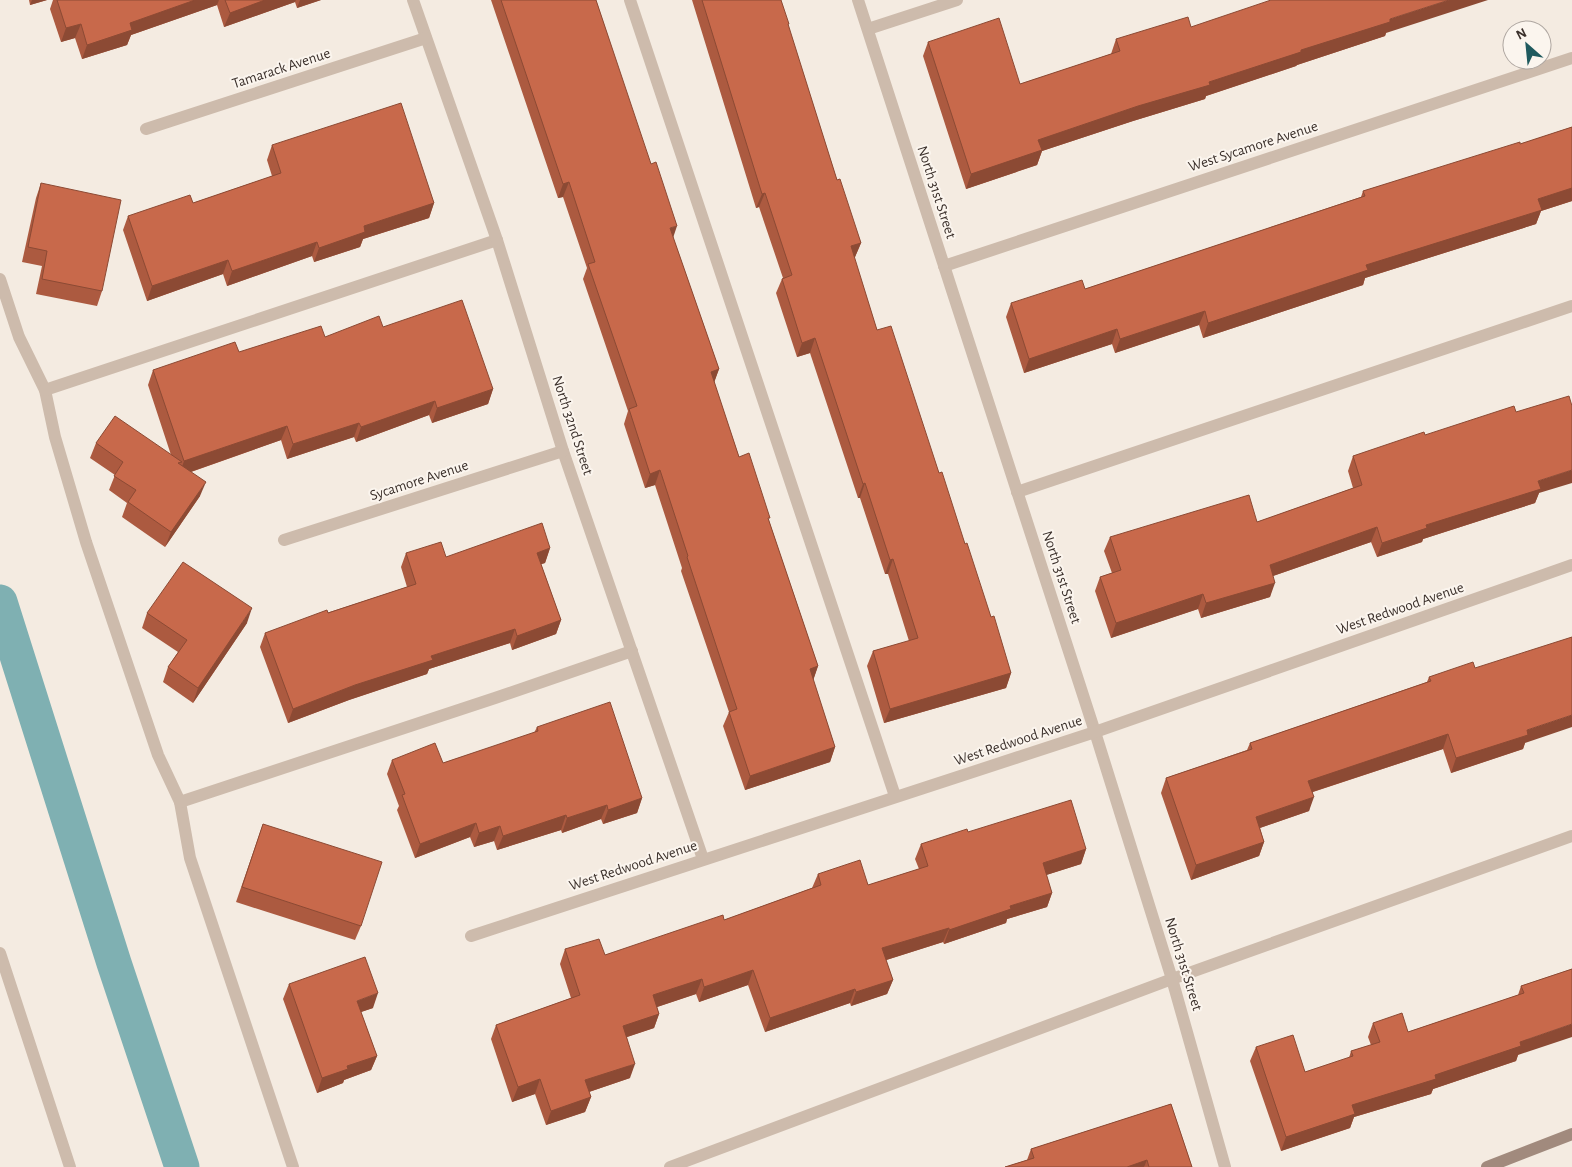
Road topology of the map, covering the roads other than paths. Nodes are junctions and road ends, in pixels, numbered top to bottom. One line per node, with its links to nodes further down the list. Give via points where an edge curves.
1 (414, 0): 6 (street, North 32nd Street)
2 (630, 0): 20 (street)
3 (858, 0): 5 (street, North 31st Street)
4 (957, 0): 5 (street)
5 (868, 30): 10 (street, North 31st Street)
6 (426, 38): 8 (street, Tamarack Avenue); 9 (street, North 32nd Street)
7 (1572, 58): 10 (street, West Sycamore Avenue)
8 (146, 129)
9 (496, 240): 13 (street); 14 (street, North 32nd Street)
10 (944, 266): 15 (street, North 31st Street)
11 (0, 279): 13 (street, via 19,337)
12 (1572, 306): 15 (street)
13 (45, 390): 21 (street, via 55,437 86,542 158,755)
14 (564, 450): 16 (street, Sycamore Avenue); 18 (street, North 32nd Street)
15 (1017, 492): 19 (street, North 31st Street)
16 (284, 540)
17 (1572, 565): 19 (street, West Redwood Avenue)
18 (632, 651): 21 (street); 23 (street, North 32nd Street)
19 (1095, 732): 20 (street, West Redwood Avenue); 26 (street, North 31st Street)
20 (896, 796): 23 (street, West Redwood Avenue)
21 (180, 802): 30 (street, via 190,858)
22 (1572, 836): 26 (street)
23 (703, 859): 24 (street, West Redwood Avenue)
24 (471, 936)
25 (0, 953): 29 (street)
26 (1172, 979): 31 (street); 32 (street, North 31st Street)
27 (1572, 1134): 28 (street)
28 (1494, 1166)
29 (70, 1167)
30 (293, 1167)
31 (670, 1167)
32 (1225, 1167)

